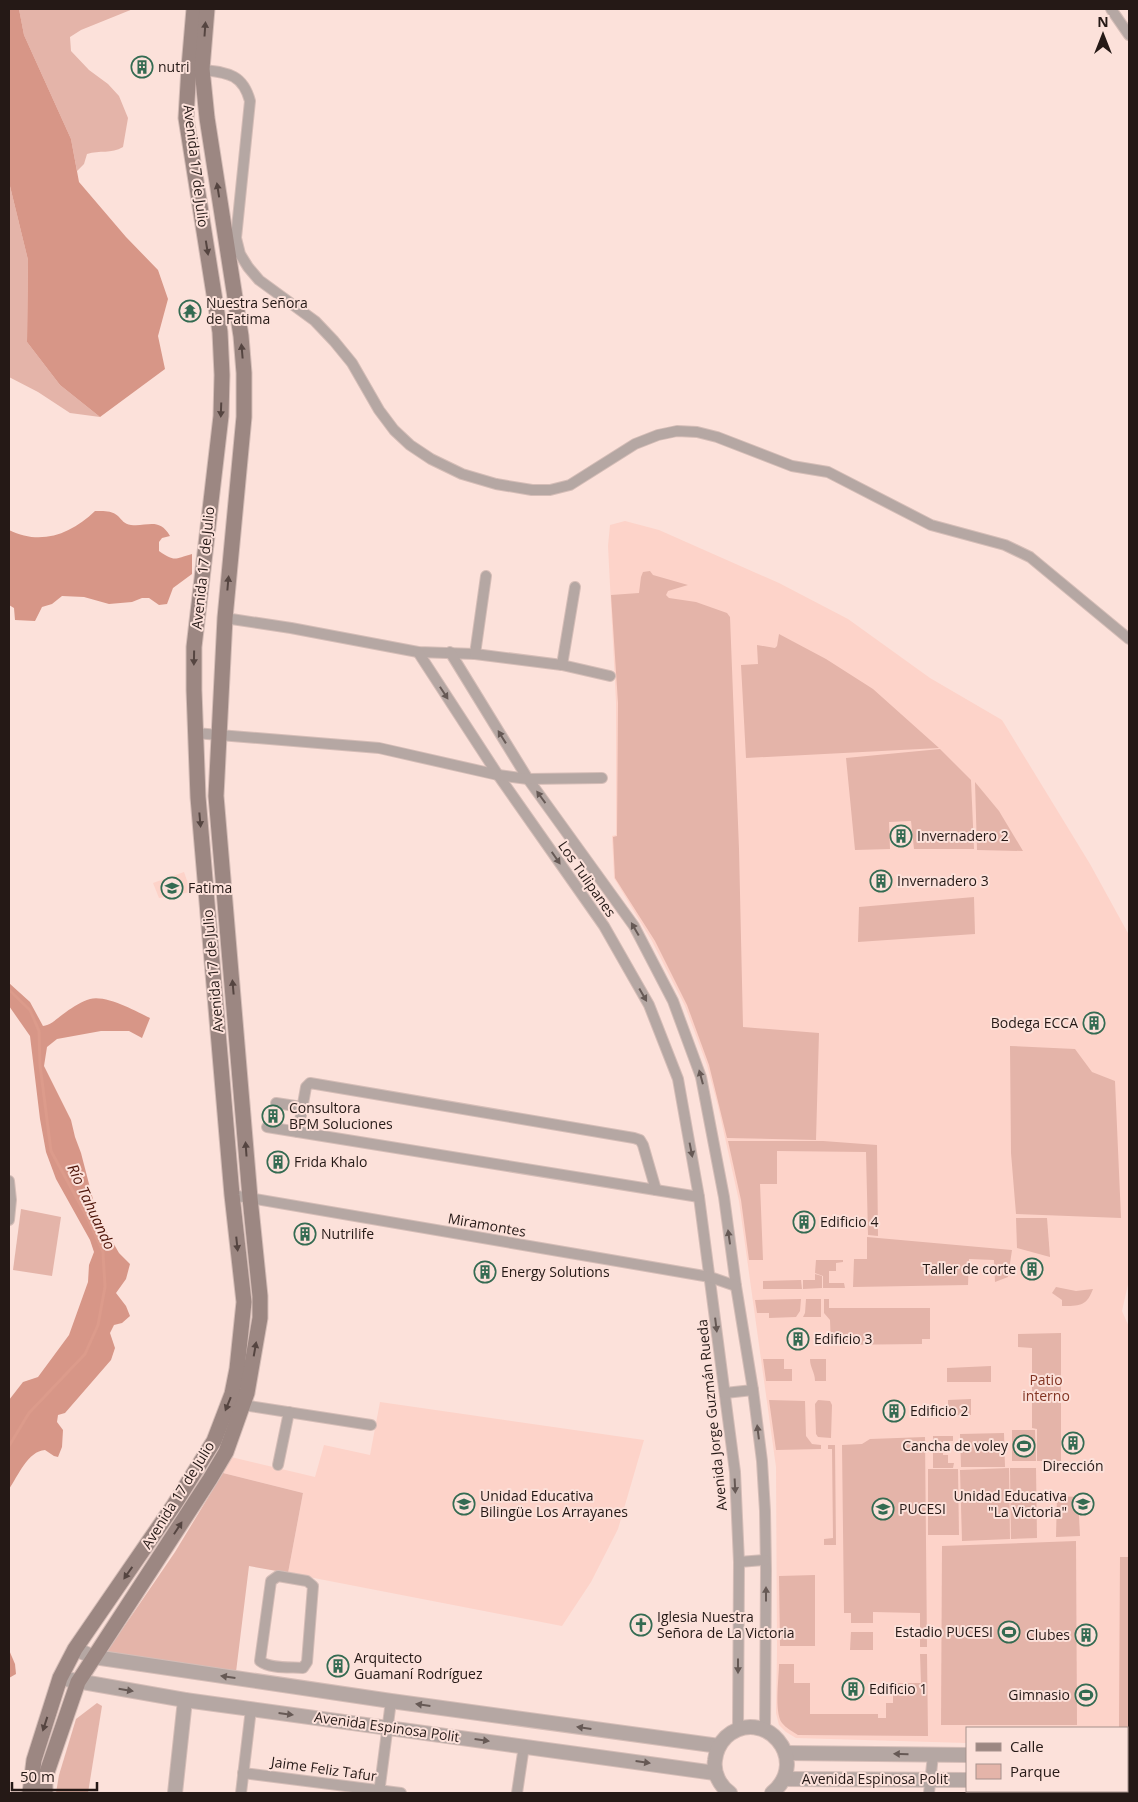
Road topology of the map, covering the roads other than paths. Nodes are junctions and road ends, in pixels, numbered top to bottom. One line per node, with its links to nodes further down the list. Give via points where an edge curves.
1 (194, 9): 5 (main road, Avenida 17 de Julio)
2 (207, 9): 5 (main road, Avenida 17 de Julio, one-way to 2)
3 (1111, 9): 4 (street)
4 (1129, 35)
5 (196, 68): 8 (main road, Avenida 17 de Julio, one-way to 5, via 244,417 244,373 207,118); 9 (street, via 232,74 248,91 250,101 236,238 240,254 260,280 315,321 352,363 394,430 431,459 462,474 496,484 550,490 570,485 635,444 658,435 677,431 717,437 792,466 828,472 931,525 1005,545 1030,557); 15 (main road, Avenida 17 de Julio, one-way to 15, via 186,118 220,332 222,375 194,647)
6 (486, 576): 12 (street)
7 (575, 587): 13 (street)
8 (225, 618): 10 (street); 16 (main road, Avenida 17 de Julio)
9 (1129, 639)
10 (418, 652): 11 (street); 17 (street, Los Tulipanes, one-way to 17)
11 (450, 652): 12 (street); 18 (street, Los Tulipanes, one-way to 11)
12 (475, 654): 13 (street)
13 (562, 665): 14 (street)
14 (610, 676)
15 (195, 733): 16 (street); 26 (main road, Avenida 17 de Julio, one-way to 26)
16 (219, 736): 17 (street, via 378,748); 28 (main road, Avenida 17 de Julio, one-way to 16, via 216,796)
17 (498, 775): 18 (street); 27 (street, Los Tulipanes, one-way to 27, via 604,926 649,1006 678,1079)
18 (528, 778): 19 (street); 31 (street, Los Tulipanes, one-way to 18, via 724,1197 701,1077 673,1001 634,926)
19 (602, 778)
20 (276, 1103): 21 (street)
21 (302, 1107): 23 (street); 25 (street, via 306,1086 310,1083 634,1138 644,1145)
22 (267, 1127): 23 (street)
23 (298, 1132): 25 (street)
24 (9, 1181): 29 (street)
25 (656, 1190): 27 (street)
26 (232, 1195): 28 (street, Miramontes); 40 (main road, Avenida 17 de Julio, one-way to 40, via 244,1302 232,1394 214,1440 179,1498)
27 (699, 1197): 30 (street, Los Tulipanes)
28 (250, 1198): 30 (street, Miramontes); 34 (main road, Avenida 17 de Julio, one-way to 28, via 260,1311)
29 (9, 1220)
30 (710, 1277): 31 (street, Miramontes); 33 (street, Avenida Jorge Guzmán Rueda, one-way to 33)
31 (736, 1286): 32 (street)
32 (753, 1390): 33 (street); 38 (street, one-way to 32, via 765,1511)
33 (724, 1393): 39 (street, Avenida Jorge Guzmán Rueda, one-way to 39, via 734,1472)
34 (243, 1405): 35 (street); 41 (main road, Avenida 17 de Julio, one-way to 34, via 216,1469 226,1452)
35 (289, 1412): 36 (street); 37 (street)
36 (371, 1425)
37 (278, 1465)
38 (765, 1560): 39 (street); 51 (street, one-way to 38)
39 (739, 1562): 50 (street, Avenida Jorge Guzmán Rueda, one-way to 50)
40 (75, 1649): 41 (street, Avenida Espinosa Polit); 43 (main road, Avenida 17 de Julio)
41 (94, 1656): 44 (main road, Avenida 17 de Julio); 45 (street, Avenida Espinosa Polit, one-way to 41)
42 (282, 1667): 42 (street, via 304,1668 307,1662 313,1586 307,1581 278,1576 271,1581 260,1658 263,1664); 45 (street)
43 (60, 1678): 44 (street, Avenida Espinosa Polit); 63 (main road, Avenida 17 de Julio, one-way to 63, via 34,1760)
44 (78, 1682): 46 (street, Avenida Espinosa Polit, one-way to 46); 64 (main road, Avenida 17 de Julio)
45 (282, 1684): 47 (street, Avenida Espinosa Polit)
46 (185, 1700): 48 (street, Avenida Espinosa Polit); 65 (street)
47 (391, 1701): 49 (street); 53 (street, Avenida Espinosa Polit, one-way to 47)
48 (251, 1709): 49 (street, Avenida Espinosa Polit, one-way to 49); 57 (street)
49 (388, 1726): 52 (street, Avenida Espinosa Polit, one-way to 52); 62 (street)
50 (738, 1730): 51 (street); 53 (street)
51 (765, 1730): 54 (street, via 781,1743)
52 (524, 1746): 58 (street, Avenida Espinosa Polit, one-way to 58); 68 (street)
53 (719, 1746): 58 (street)
54 (786, 1752): 55 (street, Avenida Espinosa Polit, one-way to 54); 59 (street)
55 (932, 1755): 56 (street, Avenida Espinosa Polit); 61 (street)
56 (966, 1755)
57 (243, 1772): 62 (street, Jaime Feliz Tafur); 66 (street)
58 (715, 1772): 69 (street)
59 (784, 1779): 61 (street, Avenida Espinosa Polit); 70 (street)
60 (966, 1780): 61 (street, Avenida Espinosa Polit)
61 (930, 1786)
62 (379, 1792): 67 (street, Jaime Feliz Tafur)
63 (30, 1793)
64 (44, 1793)
65 (175, 1793)
66 (241, 1793)
67 (401, 1793)
68 (518, 1793)
69 (730, 1793)
70 (772, 1793)

